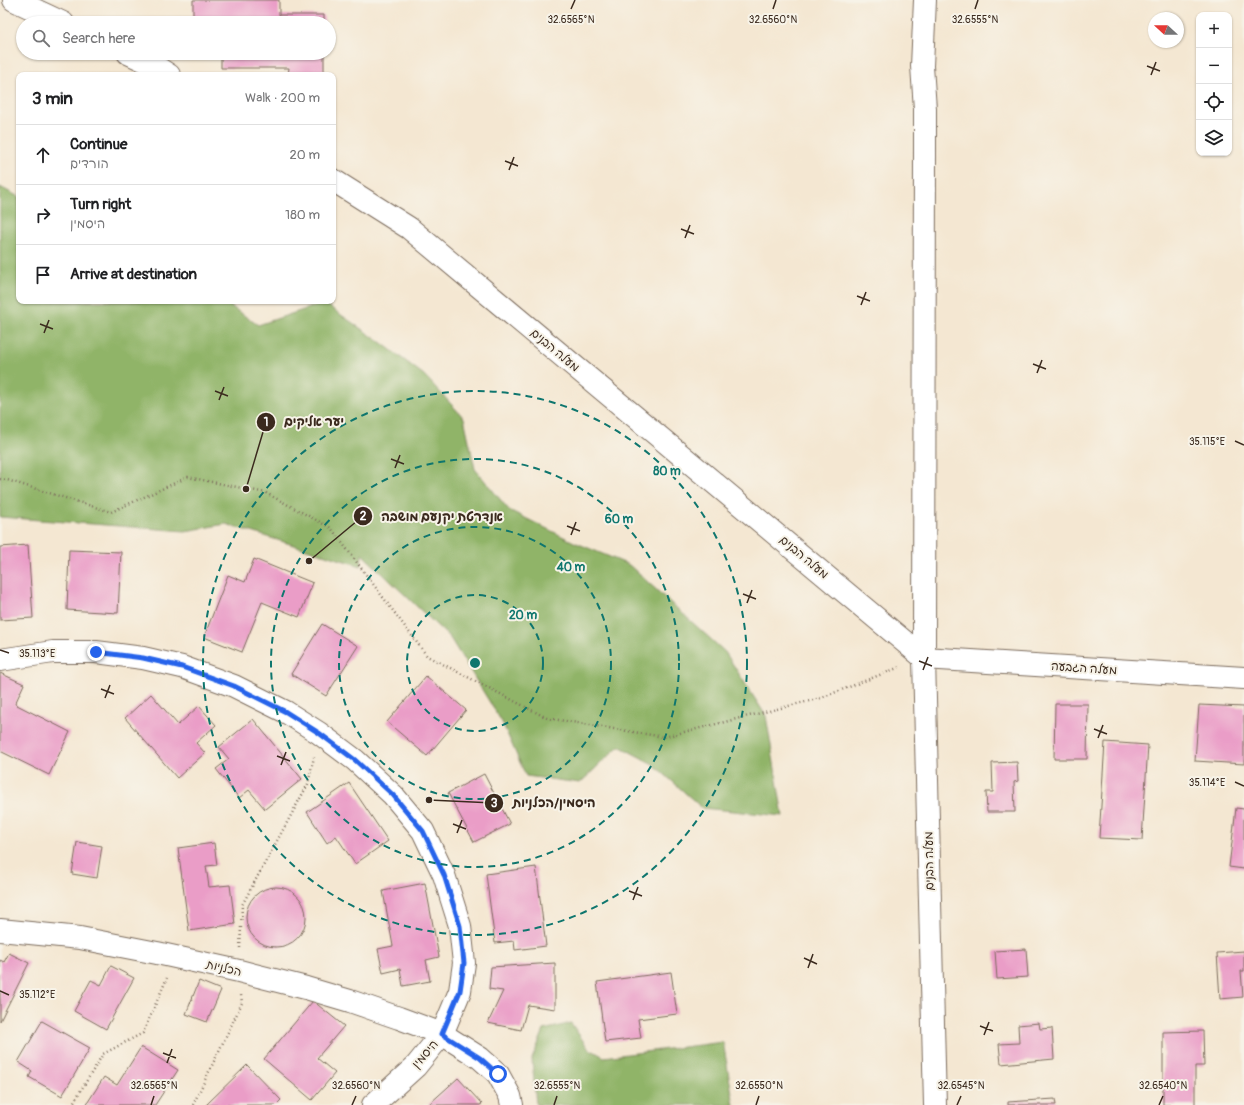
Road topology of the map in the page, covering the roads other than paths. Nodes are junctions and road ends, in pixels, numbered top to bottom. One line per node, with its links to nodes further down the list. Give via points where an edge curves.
1 (14, 0): 3 (street)
2 (925, 0): 7 (street, via 922,66 926,146)
3 (49, 16)
4 (143, 60): 5 (street)
5 (164, 72)
6 (336, 182): 7 (street, מעלה הבנים, via 409,228)
7 (924, 658): 9 (street, מעלה הגבעה); 14 (street, מעלה הבנים)
8 (0, 660): 11 (street, היסמין, via 53,652 96,652 143,658 182,667 234,686 286,712 355,760 393,795 423,831 444,875 460,926 464,963 460,991)
9 (1244, 678)
10 (0, 930): 11 (street, הכלניות, via 80,938 239,971 350,1001)
11 (442, 1034): 12 (street, היסמין, via 416,1066); 13 (street, הכלניות, via 480,1058 498,1074)
12 (372, 1105)
13 (512, 1105)
14 (935, 1105)

